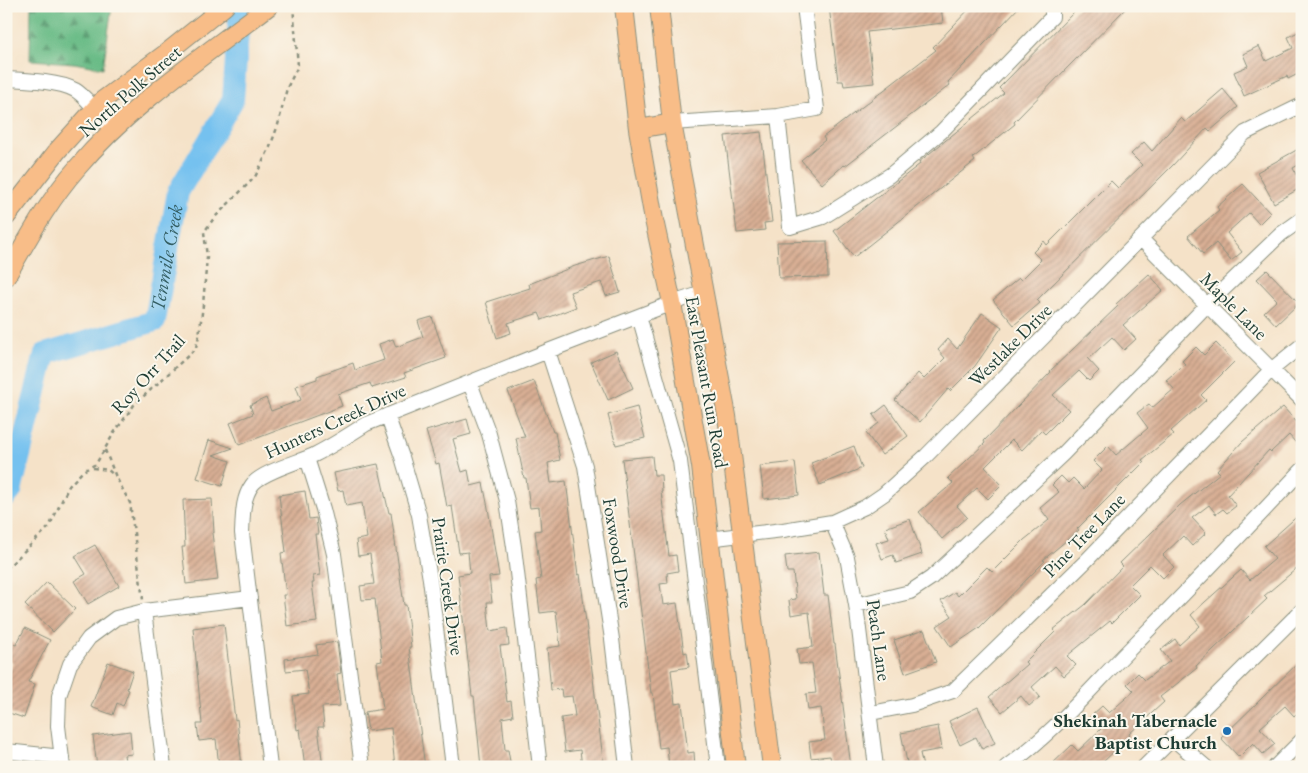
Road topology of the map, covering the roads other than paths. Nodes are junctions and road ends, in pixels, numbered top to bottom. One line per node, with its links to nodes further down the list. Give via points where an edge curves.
1 (225, 6): 9 (main road, North Polk Street)
2 (269, 6): 13 (main road, North Polk Street, via 149,98)
3 (624, 6): 12 (main road, East Pleasant Run Road)
4 (659, 6): 11 (main road, East Pleasant Run Road)
5 (804, 6): 10 (street, via 817,109)
6 (1052, 6): 10 (street, via 1052,17 941,132 890,175 823,217 790,227)
7 (6, 79): 9 (street, via 43,82 76,90)
8 (1302, 105): 16 (street, Westlake Drive, via 1245,133)
9 (94, 109): 13 (street); 14 (main road, North Polk Street)
10 (778, 116): 11 (street)
11 (672, 123): 12 (main road); 18 (main road, East Pleasant Run Road)
12 (638, 128): 19 (main road, East Pleasant Run Road)
13 (113, 130): 17 (main road, North Polk Street, via 76,169 46,209)
14 (6, 217)
15 (1302, 219): 20 (street, via 1281,234)
16 (1141, 239): 20 (street, Maple Lane); 30 (street, Westlake Drive, via 919,463 884,494)
17 (6, 277)
18 (703, 293): 19 (street, Hunters Creek Drive); 31 (main road, East Pleasant Run Road, via 727,416)
19 (672, 303): 21 (street, Hunters Creek Drive); 32 (main road, East Pleasant Run Road, via 701,466)
20 (1207, 305): 24 (street, Maple Lane); 34 (street, via 1063,454 931,578 910,592)
21 (639, 316): 23 (street, Hunters Creek Drive); 48 (street, via 680,461)
22 (1302, 345): 24 (street, Pine Tree Lane)
23 (548, 351): 25 (street, Hunters Creek Drive); 47 (street, Foxwood Drive, via 585,466 612,639)
24 (1271, 370): 26 (street, Maple Lane); 37 (street, Pine Tree Lane, via 1084,563 953,691 912,705)
25 (470, 383): 27 (street, Hunters Creek Drive); 46 (street, via 489,434 506,501)
26 (1302, 400)
27 (388, 415): 28 (street, Hunters Creek Drive); 45 (street, Prairie Creek Drive, via 419,515)
28 (307, 458): 33 (street, Hunters Creek Drive, via 262,476 253,483 245,497 242,533); 44 (street, via 334,554)
29 (1302, 470): 52 (street, via 1060,721)
30 (832, 522): 31 (street, Westlake Drive); 34 (street, Peach Lane, via 847,557)
31 (742, 535): 32 (street, Westlake Drive); 50 (main road, East Pleasant Run Road)
32 (708, 539): 49 (main road, East Pleasant Run Road)
33 (250, 598): 36 (street); 43 (street, Hunters Creek Drive)
34 (856, 605): 37 (street, Peach Lane)
35 (1302, 610): 38 (street)
36 (144, 612): 41 (street, via 116,618 89,638 70,664 59,696); 42 (street)
37 (871, 712): 51 (street, Peach Lane)
38 (1172, 738): 53 (street); 54 (street)
39 (1302, 740): 55 (street)
40 (6, 751): 41 (street)
41 (62, 762)
42 (164, 767)
43 (270, 767)
44 (362, 767)
45 (454, 767)
46 (540, 767)
47 (627, 767)
48 (718, 767)
49 (736, 767)
50 (772, 767)
51 (876, 767)
52 (1006, 767)
53 (1144, 767)
54 (1206, 767)
55 (1275, 767)

